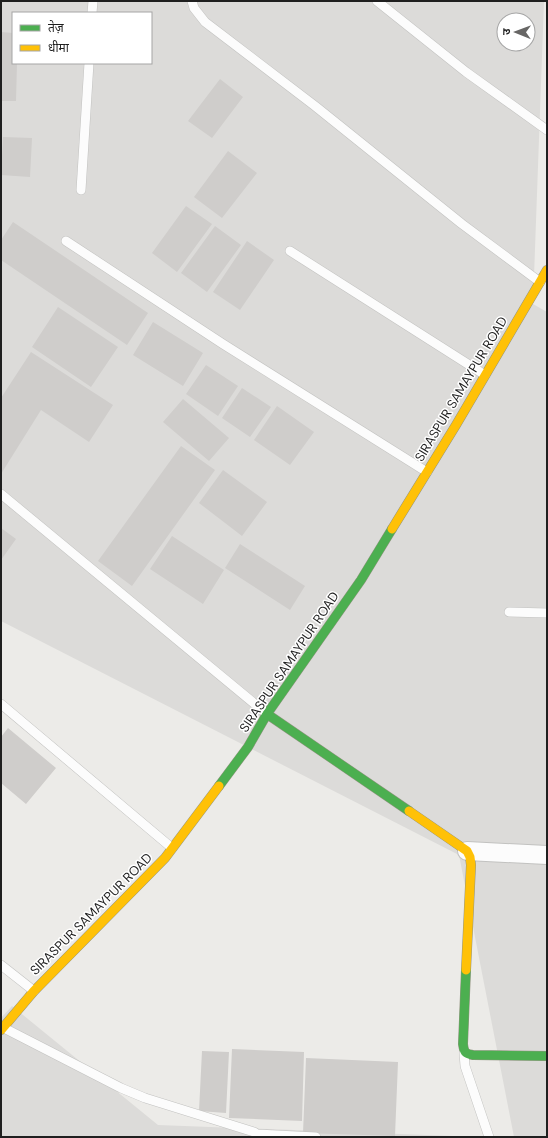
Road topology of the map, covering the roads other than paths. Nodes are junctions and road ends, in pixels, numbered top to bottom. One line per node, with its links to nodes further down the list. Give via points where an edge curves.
1 (93, 1): 4 (lane)
2 (192, 1): 11 (lane, via 205,22 462,224)
3 (377, 1): 6 (lane, via 466,72)
4 (92, 12)
5 (89, 64): 7 (lane)
6 (547, 130)
7 (81, 190)
8 (66, 242): 13 (lane)
9 (290, 251): 12 (lane)
10 (547, 270): 11 (street, SIRASPUR SAMAYPUR ROAD)
11 (540, 282): 12 (street, SIRASPUR SAMAYPUR ROAD)
12 (485, 375): 13 (street, SIRASPUR SAMAYPUR ROAD)
13 (427, 472): 18 (street, SIRASPUR SAMAYPUR ROAD, via 361,580)
14 (1, 494): 18 (lane)
15 (509, 612): 16 (lane)
16 (547, 613)
17 (1, 704): 19 (lane)
18 (267, 714): 19 (street, SIRASPUR SAMAYPUR ROAD, via 248,747); 20 (street)
19 (172, 848): 23 (street, SIRASPUR SAMAYPUR ROAD)
20 (466, 851): 21 (street); 25 (street, via 471,865 462,1044)
21 (547, 855)
22 (1, 965): 23 (lane)
23 (34, 991): 24 (street, SIRASPUR SAMAYPUR ROAD)
24 (2, 1029): 27 (lane, via 120,1088)
25 (464, 1051): 26 (street, via 473,1055); 29 (lane, via 466,1066)
26 (547, 1056)
27 (258, 1135): 28 (lane)
28 (316, 1137)
29 (489, 1137)

